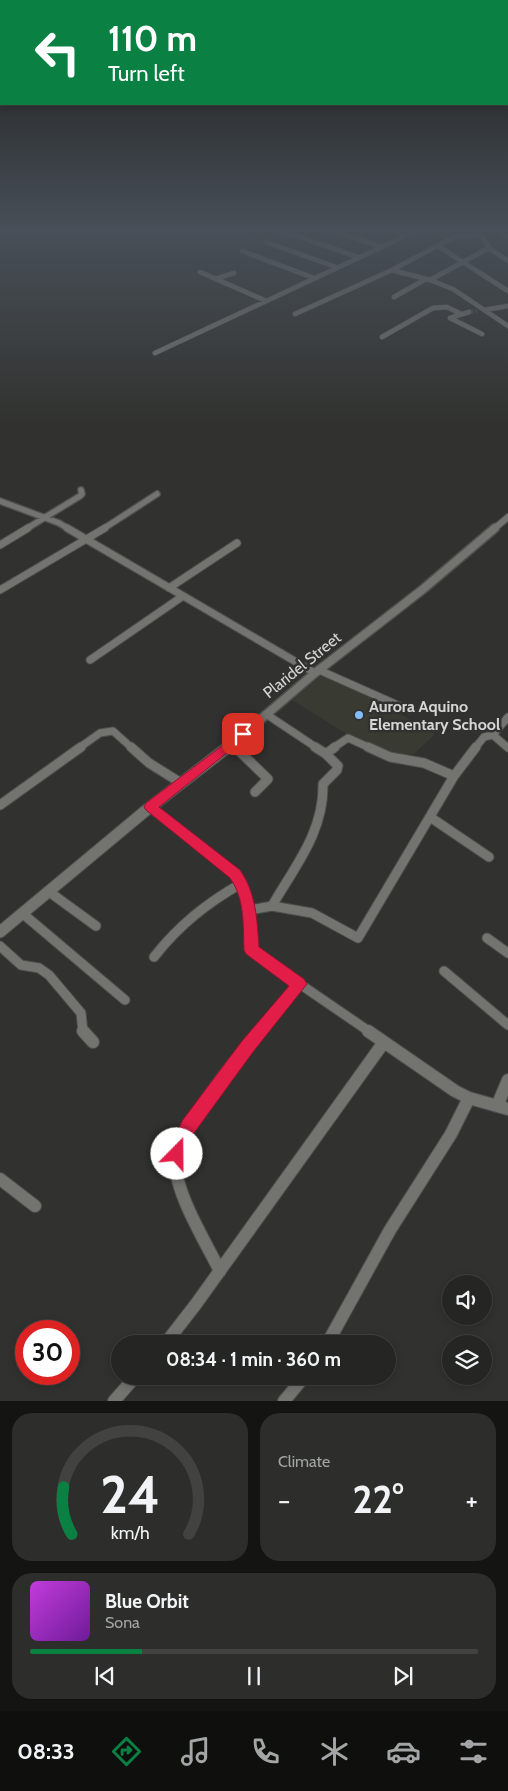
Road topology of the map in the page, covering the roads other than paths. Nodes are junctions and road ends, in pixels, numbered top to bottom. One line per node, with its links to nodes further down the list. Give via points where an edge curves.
1 (253, 295): 7 (street)
2 (274, 295): 7 (street)
3 (336, 295): 12 (street)
4 (397, 295): 6 (street)
5 (463, 295): 10 (street)
6 (394, 297)
7 (264, 300): 17 (street)
8 (508, 306): 10 (street)
9 (477, 310): 10 (street)
10 (485, 310): 14 (street)
11 (469, 312): 13 (street)
12 (295, 314)
13 (461, 314): 15 (street, via 450,319); 16 (street, via 447,307 433,308)
14 (508, 326)
15 (482, 334)
16 (382, 337)
17 (155, 353)
18 (81, 490): 22 (street, via 80,496)
19 (157, 494): 23 (street)
20 (0, 500): 22 (street)
21 (508, 517): 30 (street, Plaridel Street, via 422,590)
22 (46, 518): 23 (street); 25 (street)
23 (86, 540): 26 (street); 27 (street)
24 (237, 543): 26 (street)
25 (0, 545)
26 (169, 588): 28 (street)
27 (0, 590)
28 (183, 596): 29 (street); 30 (street)
29 (90, 660)
30 (319, 670): 31 (street); 32 (street, Plaridel Street)
31 (409, 710)
32 (266, 714): 35 (street, Plaridel Street); 37 (street)
33 (508, 717): 34 (street)
34 (493, 735): 36 (street); 38 (street, via 484,737)
35 (232, 744): 39 (street, Plaridel Street); 40 (street, via 268,779)
36 (508, 748)
37 (326, 754): 38 (street, via 348,738 390,757 424,763); 47 (street, via 338,766 337,770 323,784 321,815)
38 (454, 776): 43 (street)
39 (181, 783): 41 (street, via 149,762 113,731 106,730); 42 (street, Plaridel Street)
40 (255, 792)
41 (0, 805)
42 (150, 807): 45 (street, via 227,866); 46 (street, Plaridel Street)
43 (430, 817): 44 (street); 47 (street, via 358,938 312,913)
44 (489, 857)
45 (242, 883): 48 (street); 55 (street, via 194,913)
46 (48, 891): 49 (street, Plaridel Street); 50 (street)
47 (272, 906): 48 (street)
48 (250, 910): 57 (street, via 252,950)
49 (22, 913): 51 (street, Plaridel Street); 58 (street)
50 (96, 926)
51 (0, 932)
52 (487, 938): 54 (street)
53 (0, 946): 60 (street, via 21,965 39,968 49,975 81,1013 83,1032)
54 (508, 953)
55 (154, 958)
56 (444, 971): 59 (street)
57 (299, 984): 61 (street); 68 (street, via 188,1127 177,1154 176,1164 185,1196)
58 (125, 1000)
59 (508, 1025)
60 (93, 1042)
61 (384, 1042): 63 (street); 68 (street)
62 (508, 1080): 64 (street)
63 (469, 1098): 64 (street); 70 (street)
64 (497, 1106): 65 (street)
65 (508, 1109)
66 (0, 1179): 67 (street)
67 (35, 1206)
68 (220, 1271): 69 (street)
69 (172, 1335)
70 (332, 1335)
71 (128, 1385): 73 (street)
72 (298, 1385): 74 (street)
73 (114, 1401)
74 (284, 1401)

